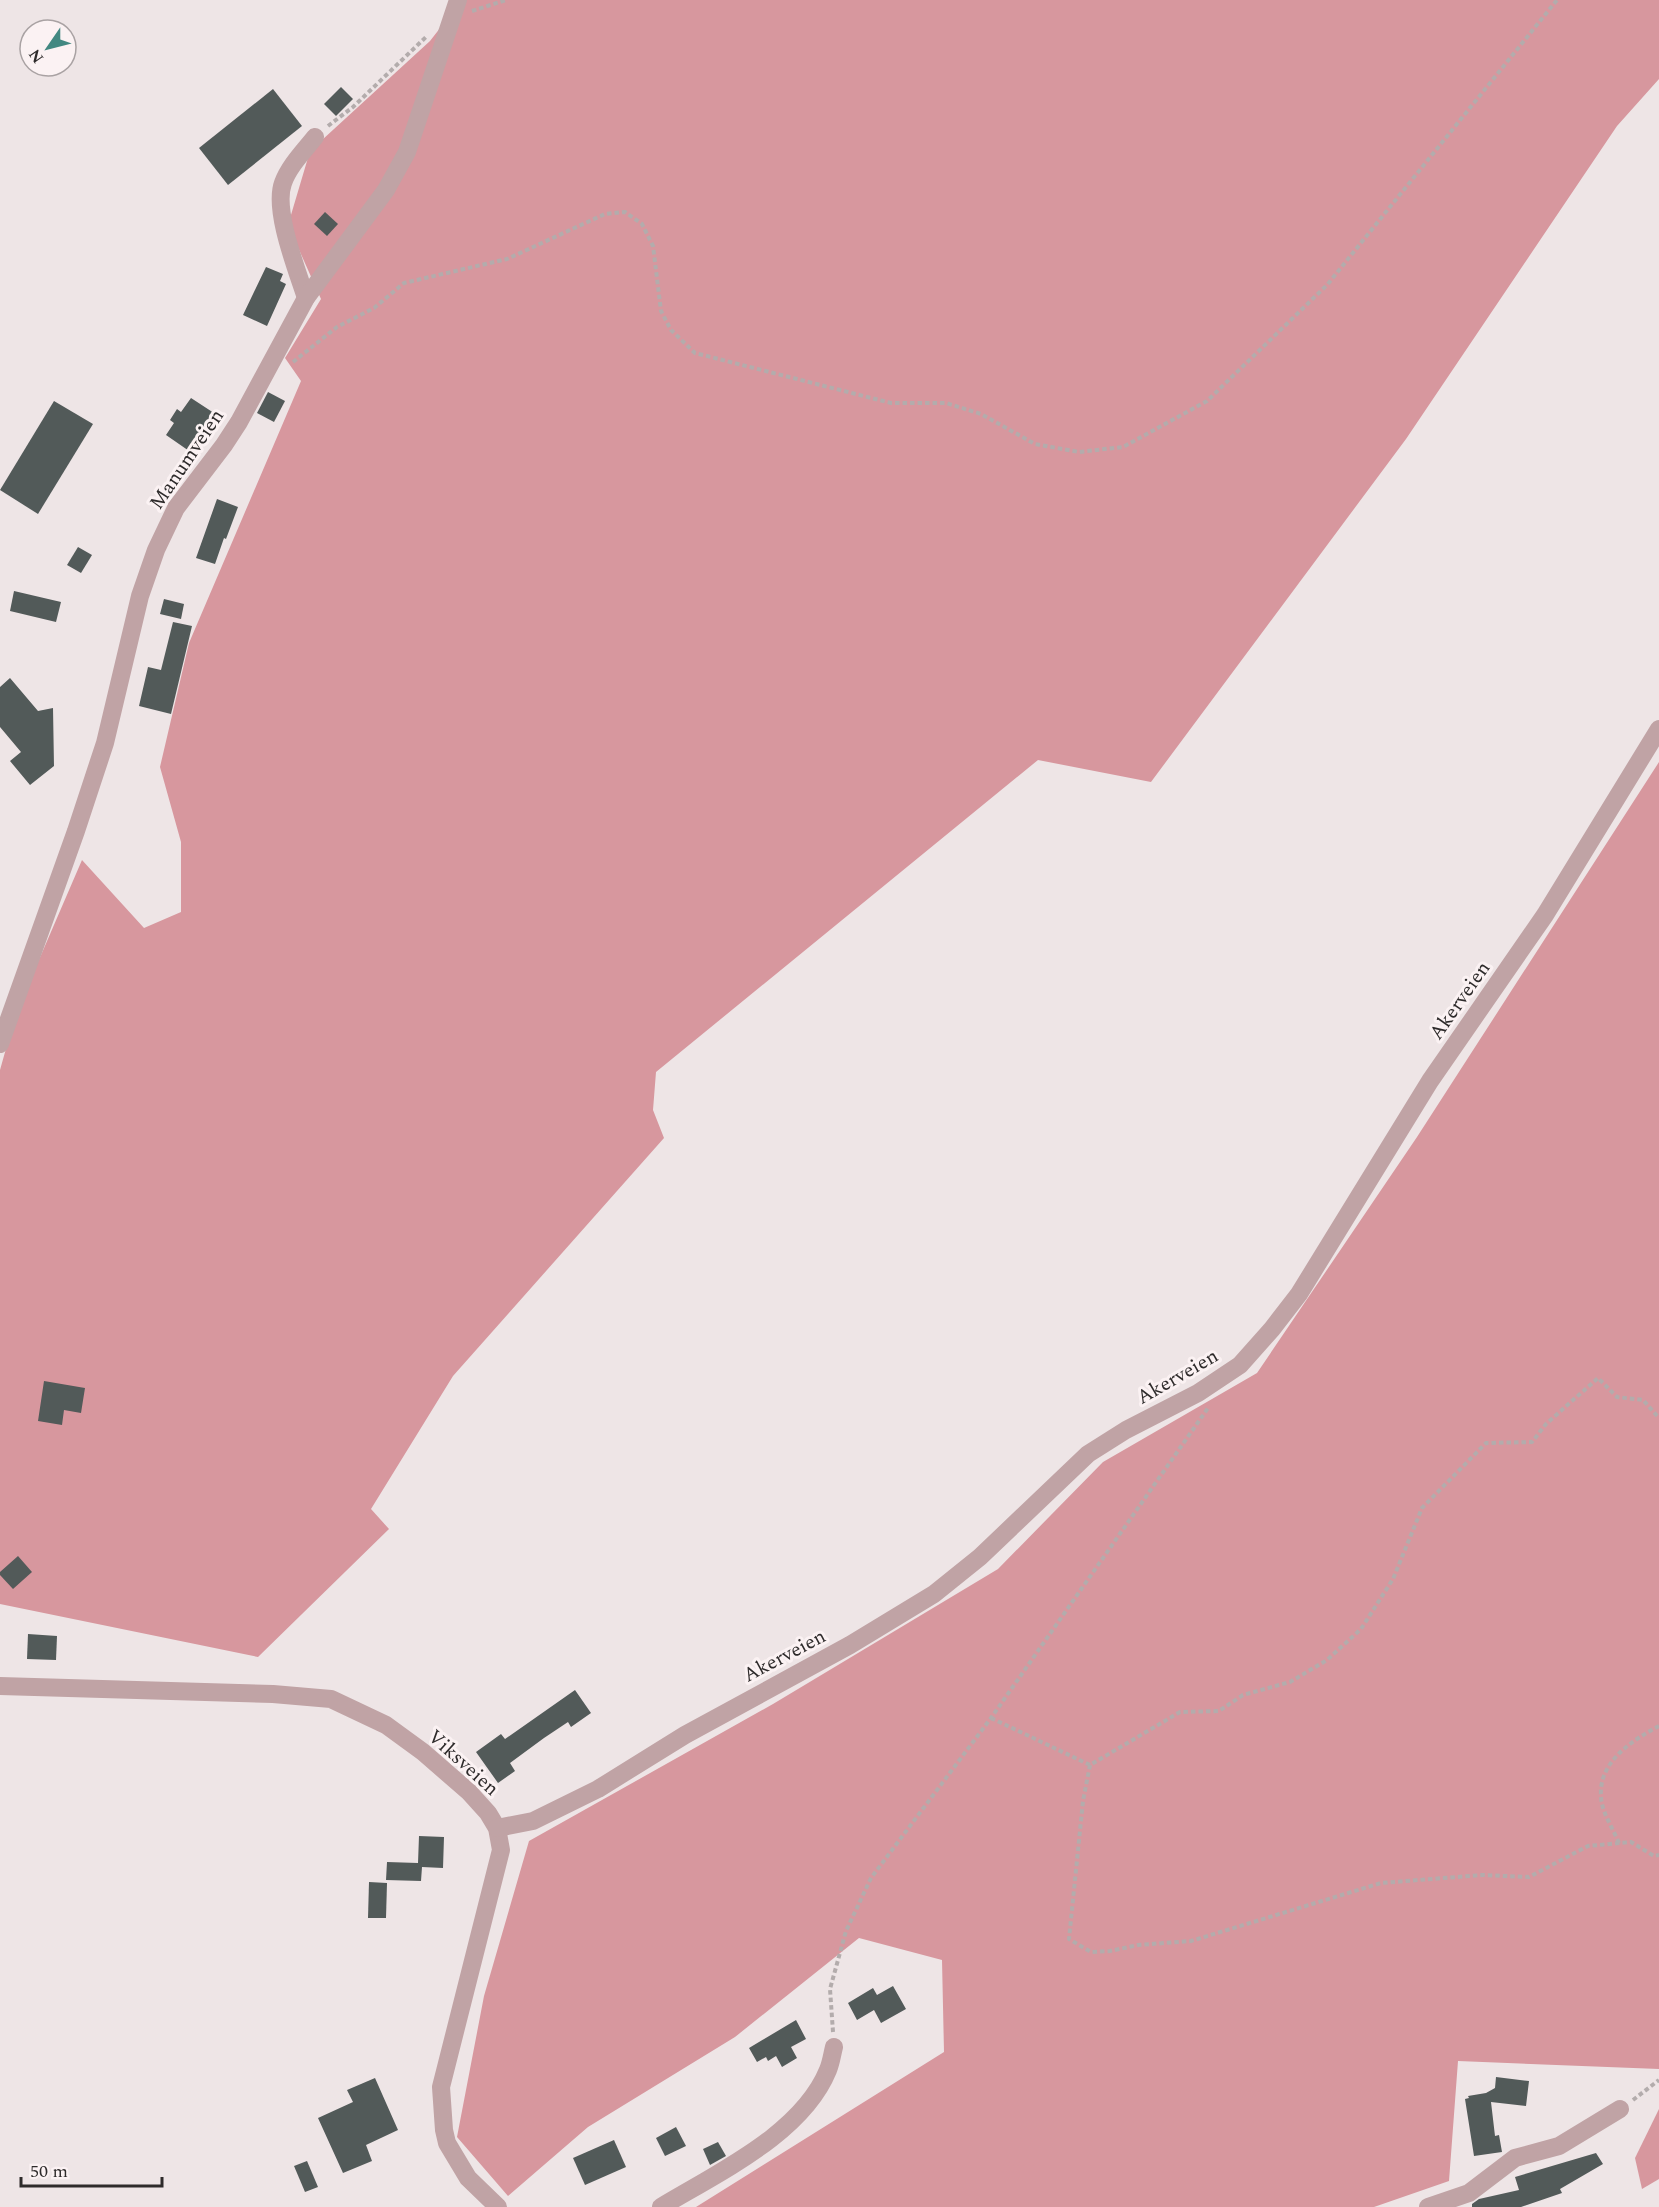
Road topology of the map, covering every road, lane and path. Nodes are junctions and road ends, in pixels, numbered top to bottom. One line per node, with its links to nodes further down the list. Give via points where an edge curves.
1 (506, 0): 3 (path)
2 (1557, 0): 7 (path, via 1327,285 1207,401 1124,447 1079,452 1035,444 981,414 946,403 891,403 695,353 671,330 661,311 652,246 642,224 625,212 605,214 507,259 404,283 374,308 337,327)
3 (456, 8): 6 (street, Manumveien, via 407,152 386,190)
4 (428, 35): 5 (path, via 353,107)
5 (315, 137): 6 (street, via 292,165 282,185 281,214)
6 (306, 298): 9 (street, Manumveien, via 230,437 176,508 148,570 105,743)
7 (291, 363)
8 (1659, 729): 16 (street, Akerveien, via 1545,915 1430,1081 1299,1294 1240,1365 1088,1454 980,1557 934,1594 685,1735 598,1789 533,1821)
9 (0, 1044)
10 (1211, 1402): 13 (path)
11 (1659, 1418): 15 (path, via 1643,1400 1617,1397 1598,1378 1546,1424 1532,1442 1486,1443 1422,1508 1393,1579 1361,1629 1327,1660 1290,1682 1243,1695 1219,1711 1180,1712)
12 (0, 1686): 16 (street, Viksveien, via 331,1699 386,1725 423,1752 468,1792)
13 (991, 1718): 15 (path); 19 (path, via 871,1878 846,1931 830,1989)
14 (1659, 1726): 17 (path, via 1634,1739 1607,1767 1600,1785 1602,1806)
15 (1090, 1765): 17 (path, via 1069,1940 1090,1952 1191,1941 1381,1883 1482,1875 1529,1877 1588,1846)
16 (497, 1828): 22 (street, via 501,1850 441,2087 447,2143 468,2178)
17 (1619, 1843): 18 (path, via 1631,1842 1654,1856)
18 (1659, 1855)
19 (834, 2047): 23 (street, via 821,2083 793,2119 770,2139)
20 (1659, 2080): 21 (path)
21 (1620, 2109): 24 (street, via 1559,2146 1515,2158 1468,2193)
22 (498, 2207)
23 (661, 2207)
24 (1428, 2207)

